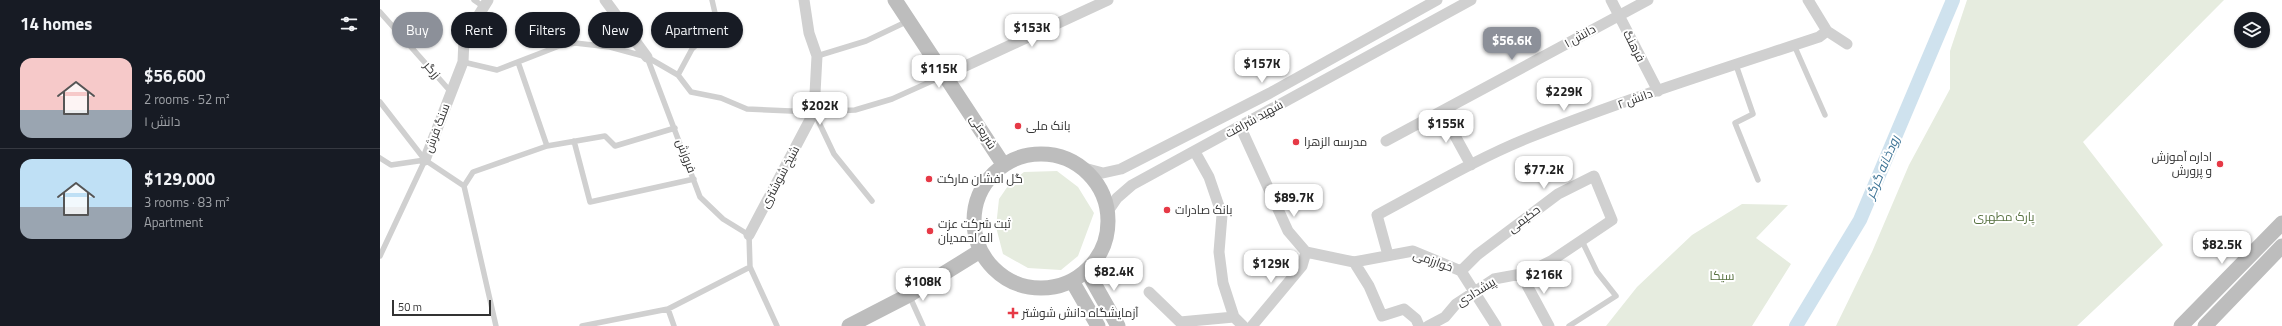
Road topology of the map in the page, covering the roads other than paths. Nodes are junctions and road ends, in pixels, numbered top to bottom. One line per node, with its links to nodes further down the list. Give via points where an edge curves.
1 (474, 0): 12 (lane)
2 (605, 0): 20 (street)
3 (712, 0): 24 (lane, via 718,26 692,48)
4 (804, 0): 19 (street, شیخ شوشتری, via 809,33)
5 (895, 0): 15 (main road, شریعتی)
6 (1108, 0): 25 (street)
7 (1437, 0): 42 (street, شهید شرافت, via 1270,93 1121,170 1102,173)
8 (1471, 0): 32 (street, شهید شرافت)
9 (1611, 0): 14 (street, فرهنگ)
10 (1648, 0): 14 (street, دانش ۱)
11 (1808, 0): 16 (street)
12 (486, 3): 21 (street, سنگ فرش, via 464,39)
13 (380, 12): 27 (lane, زرگر)
14 (1619, 16): 26 (street, فرهنگ); 30 (street, دانش ۱)
15 (908, 20): 19 (lane, via 866,41); 25 (main road, شریعتی)
16 (1827, 31): 17 (street); 18 (street, دانش ۲, via 1819,37)
17 (1847, 44)
18 (1794, 45): 23 (street, دانش ۲); 31 (lane)
19 (817, 56): 29 (street, شیخ شوشتری)
20 (647, 57): 22 (lane, via 610,47 575,44 559,46); 24 (lane); 33 (lane, فروزش)
21 (463, 62): 22 (lane, via 497,70); 27 (street, سنگ فرش)
22 (518, 62): 36 (lane)
23 (1736, 65): 26 (street, دانش ۲); 44 (lane, via 1753,114 1735,123)
24 (678, 75): 29 (lane, via 692,92 721,98 747,109)
25 (946, 75): 29 (lane, via 892,99 855,110); 40 (main road, شریعتی)
26 (1658, 91): 41 (street, دانش ۲, via 1527,138)
27 (451, 92): 39 (street, سنگ فرش)
28 (380, 102): 39 (lane)
29 (814, 112): 46 (lane, via 834,154); 50 (street, شیخ شوشتری)
30 (1442, 112): 35 (street, دانش ۱); 41 (street)
31 (1826, 115)
32 (1240, 126): 37 (street, شهید شرافت); 54 (street, via 1288,231)
33 (675, 128): 34 (lane, via 615,146 605,136); 43 (lane, فروزش)
34 (574, 141): 36 (lane); 43 (lane, via 590,202)
35 (1386, 141)
36 (547, 146): 45 (lane, via 473,172)
37 (1195, 152): 47 (street, شهید شرافت, via 1132,185 1117,198); 67 (street, via 1209,177 1222,215 1219,252 1223,283)
38 (380, 158): 39 (lane, via 391,165)
39 (425, 160): 45 (lane); 55 (lane, سنگ فرش)
40 (1003, 164): 42 (main road, via 1023,156 1044,153 1065,158); 53 (main road, via 982,188 973,213 974,232)
41 (1471, 165): 56 (street, دانش ۲, via 1377,215)
42 (1084, 168): 47 (main road, via 1100,188)
43 (694, 179): 50 (lane, فروزش, via 700,197 723,219)
44 (1758, 180)
45 (464, 186): 69 (lane)
46 (872, 202)
47 (1108, 211): 60 (main road, via 1107,236 1098,259)
48 (1612, 220): 51 (street, پیشدادی); 59 (street, حکیمی, via 1594,176 1558,194 1477,255)
49 (2282, 223): 84 (main road)
50 (749, 235): 58 (lane, شیخ شوشتری)
51 (1582, 240): 61 (street, پیشدادی, via 1551,261 1527,274); 83 (lane, via 1597,272 1616,296)
52 (2282, 246): 85 (main road)
53 (980, 251): 62 (main road, via 994,270 1013,283 1036,289 1059,286); 65 (main road)
54 (1306, 252): 57 (street); 78 (street, via 1302,266)
55 (380, 254)
56 (1388, 255): 57 (street, خوارزمی); 59 (street, خوارزمی, via 1413,251)
57 (1354, 262): 79 (street, via 1369,286 1382,316 1404,309 1416,319)
58 (750, 267): 66 (lane); 72 (lane, شیخ شوشتری)
59 (1460, 271): 64 (street, خوارزمی)
60 (1087, 272): 62 (main road); 76 (main road)
61 (1521, 274): 64 (street, پیشدادی, via 1494,279); 82 (street)
62 (1072, 281): 75 (main road)
63 (1149, 292): 68 (street)
64 (1473, 293): 80 (street, پیشدادی, via 1456,304 1445,317); 81 (street, خوارزمی)
65 (909, 295): 73 (main road); 74 (lane)
66 (668, 309): 70 (lane); 71 (lane)
67 (1234, 316): 68 (street); 77 (street)
68 (1179, 324)
69 (496, 326)
70 (582, 326)
71 (674, 326)
72 (777, 326)
73 (849, 326)
74 (923, 326)
75 (1098, 326)
76 (1118, 326)
77 (1243, 326)
78 (1252, 326)
79 (1419, 326)
80 (1428, 326)
81 (1496, 326)
82 (1549, 326)
83 (1569, 326)
84 (2181, 326)
85 (2205, 326)

